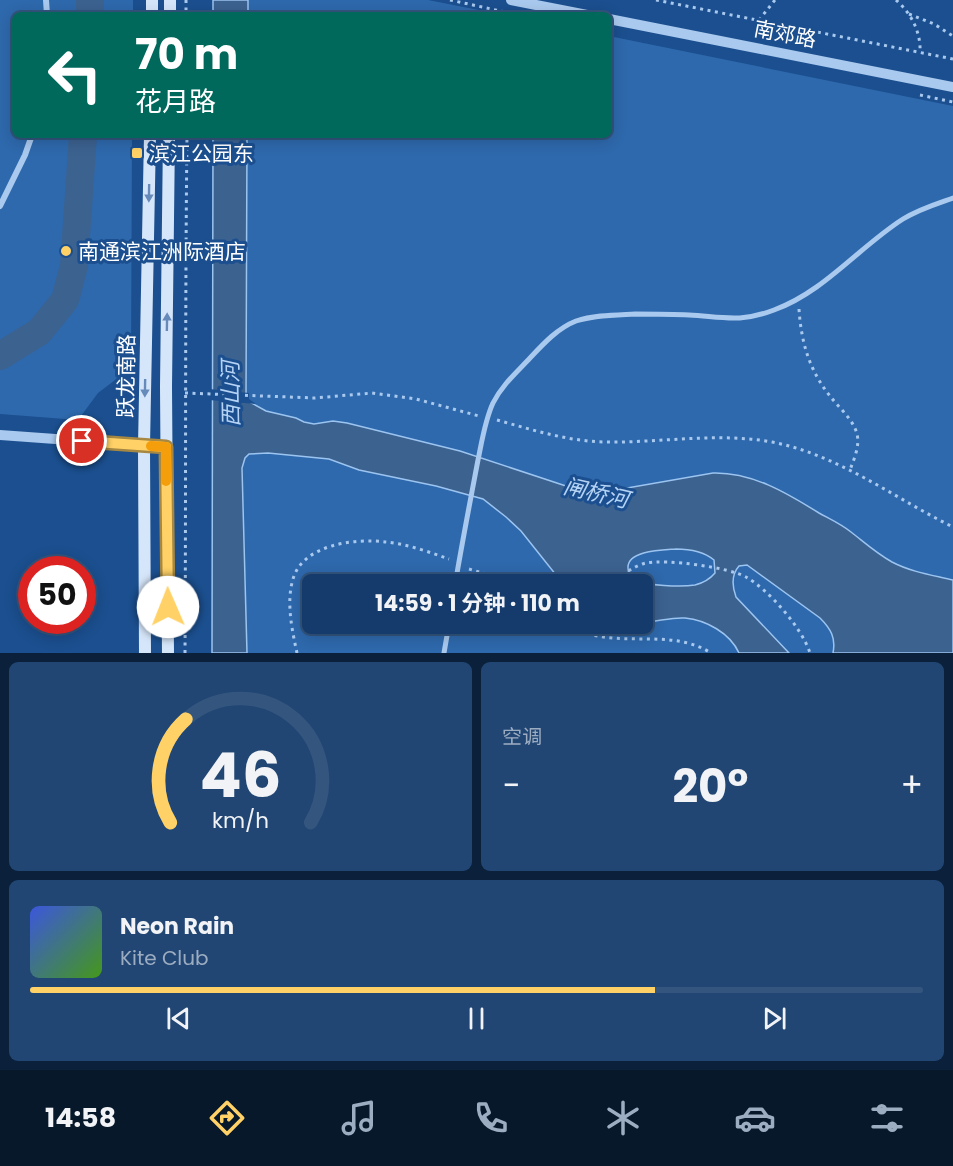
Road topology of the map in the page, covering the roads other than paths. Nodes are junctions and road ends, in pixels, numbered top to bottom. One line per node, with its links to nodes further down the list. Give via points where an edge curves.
1 (511, 0): 2 (street)
2 (572, 12)
3 (612, 20): 4 (street, 南郊路)
4 (953, 87)
5 (31, 138): 9 (street)
6 (150, 138): 11 (main road, 跃龙南路, one-way to 11)
7 (169, 138): 12 (main road, 跃龙南路, one-way to 7)
8 (953, 198): 13 (street, via 903,219 822,284 774,310 747,319 634,314 579,320 566,326 544,343 492,405 466,516)
9 (0, 206)
10 (0, 435): 11 (street)
11 (144, 446): 12 (street); 15 (main road, 跃龙南路)
12 (166, 447): 16 (main road, 跃龙南路)
13 (457, 574)
14 (447, 634): 17 (street)
15 (145, 653)
16 (168, 653)
17 (444, 653)

